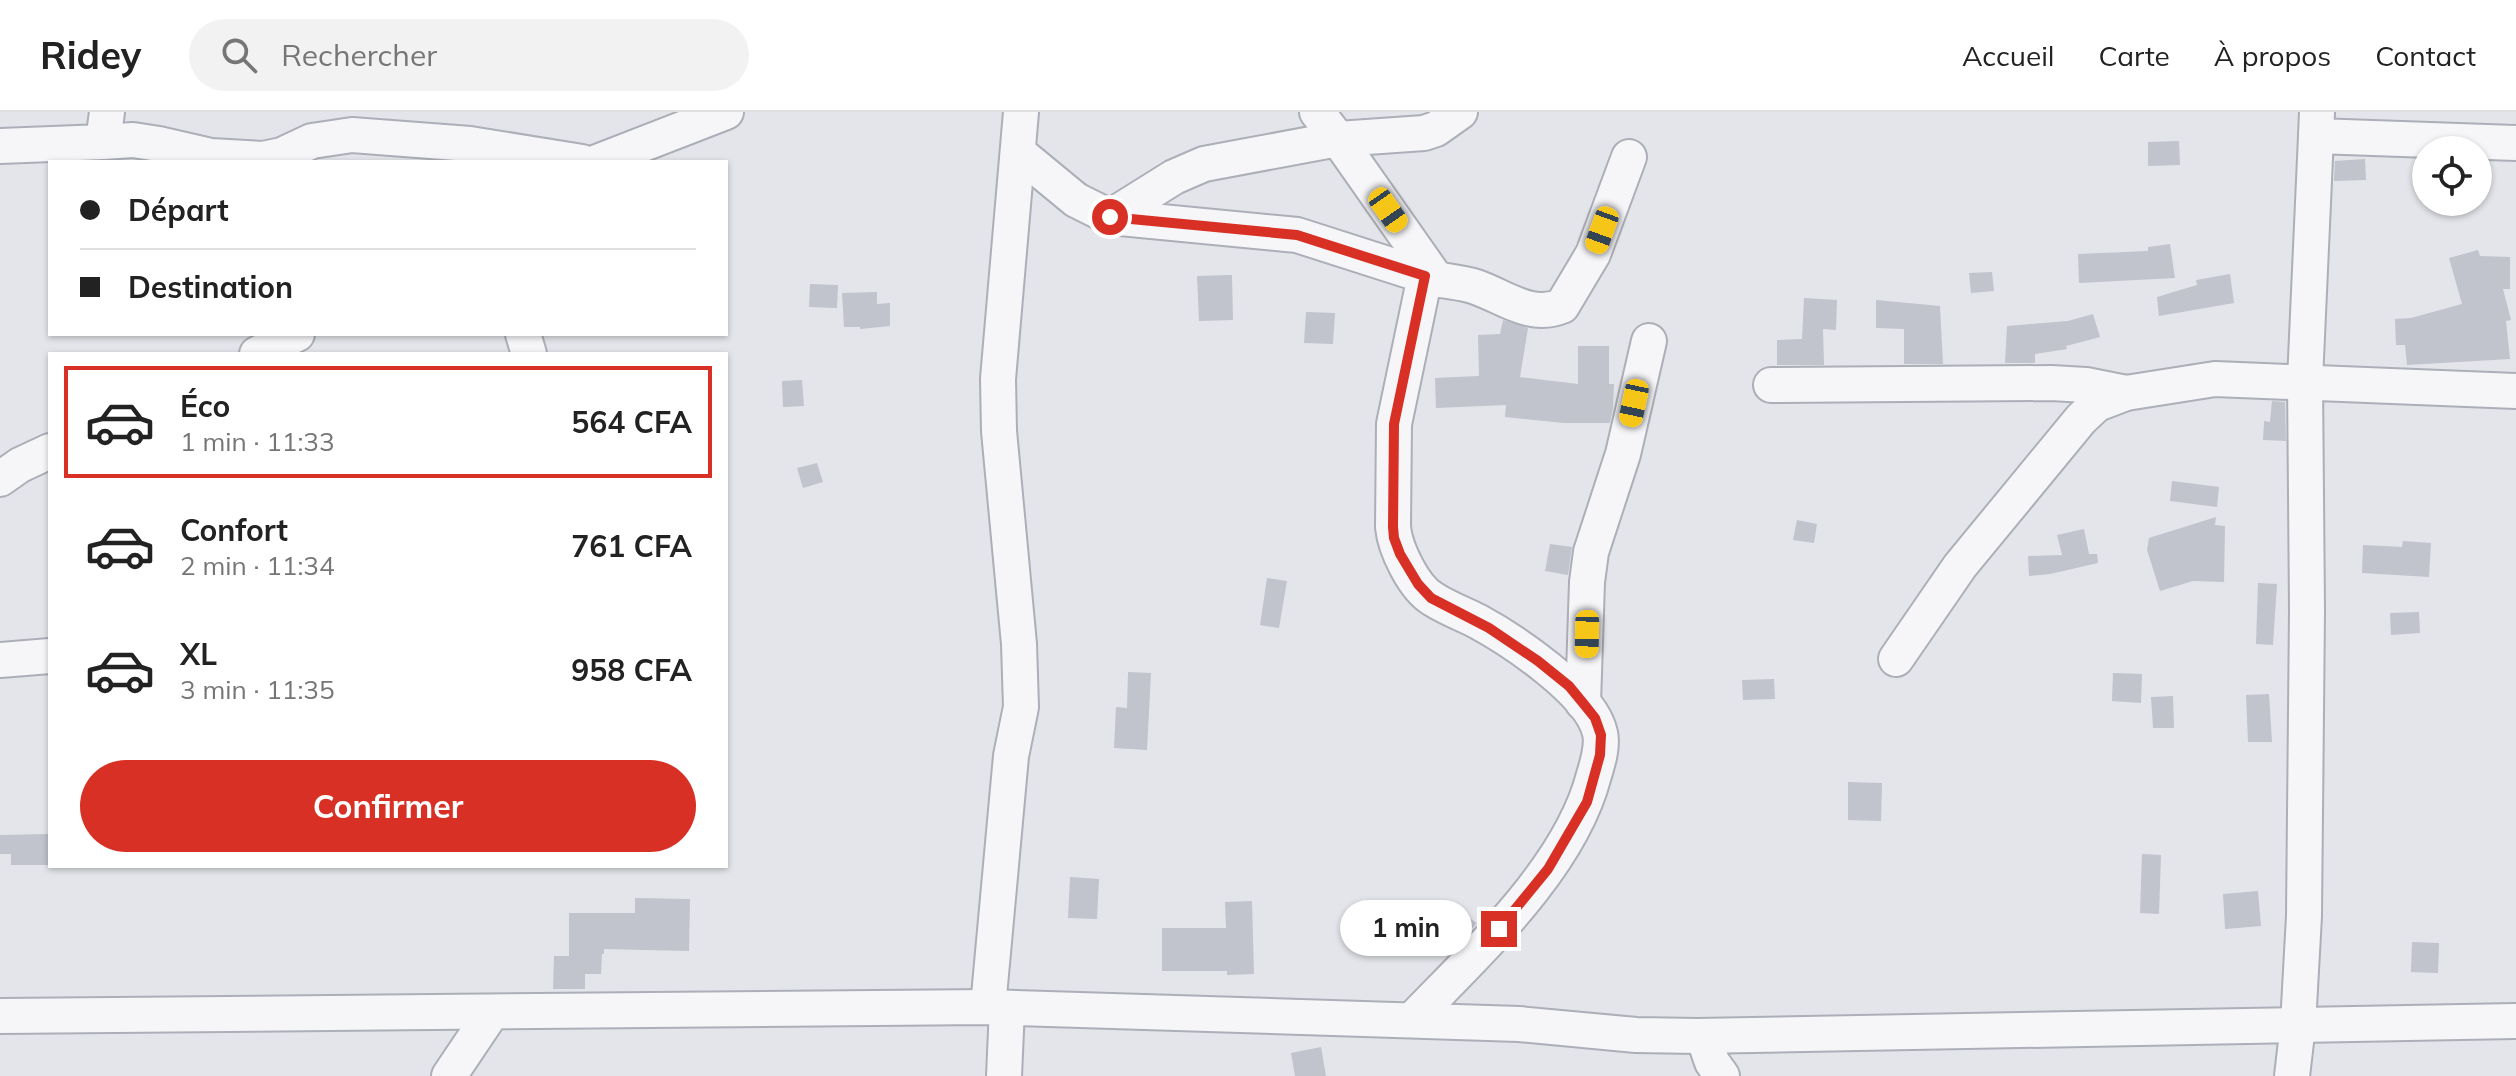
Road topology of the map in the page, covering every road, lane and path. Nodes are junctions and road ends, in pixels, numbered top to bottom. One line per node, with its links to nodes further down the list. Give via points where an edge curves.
1 (726, 112): 14 (street)
2 (1021, 112): 11 (street)
3 (1317, 112): 7 (street)
4 (1460, 112): 7 (street, via 1424,133)
5 (2317, 124): 8 (street); 20 (street)
6 (105, 127): 9 (street); 10 (street, via 133,140 211,156 263,159 312,141)
7 (1338, 139): 15 (street, via 1204,164); 16 (street)
8 (2516, 143)
9 (0, 146)
10 (340, 150): 13 (street, via 352,135 470,144)
11 (1019, 153): 15 (street, via 1076,200); 30 (street, via 998,379 1021,707 1011,756)
12 (1629, 157): 16 (street, via 1593,254 1562,306 1531,310 1474,286)
13 (570, 160)
14 (602, 160)
15 (1110, 217): 16 (street, via 1297,235)
16 (1431, 278): 29 (street, via 1394,424 1397,546 1431,598 1526,653)
17 (293, 336): 19 (street)
18 (1649, 341): 29 (street, via 1623,454 1591,552)
19 (261, 352)
20 (2305, 381): 22 (street); 23 (street, via 2215,379); 35 (street, via 2305,839)
21 (1771, 385): 23 (street, via 2051,383)
22 (2516, 391)
23 (2126, 393): 27 (street, via 2097,404 2081,419 1960,566)
24 (48, 452): 25 (street)
25 (0, 479)
26 (48, 656): 28 (street)
27 (1896, 659)
28 (0, 660)
29 (1583, 703): 33 (street, via 1601,735 1587,802 1548,869)
30 (998, 1008): 31 (street); 33 (street); 38 (street)
31 (492, 1012): 32 (street); 37 (street)
32 (0, 1016)
33 (1412, 1020): 36 (street)
34 (2516, 1021): 35 (street)
35 (2298, 1025): 36 (street); 40 (street)
36 (1701, 1036): 39 (street)
37 (449, 1076)
38 (1004, 1076)
39 (1722, 1076)
40 (2292, 1076)

